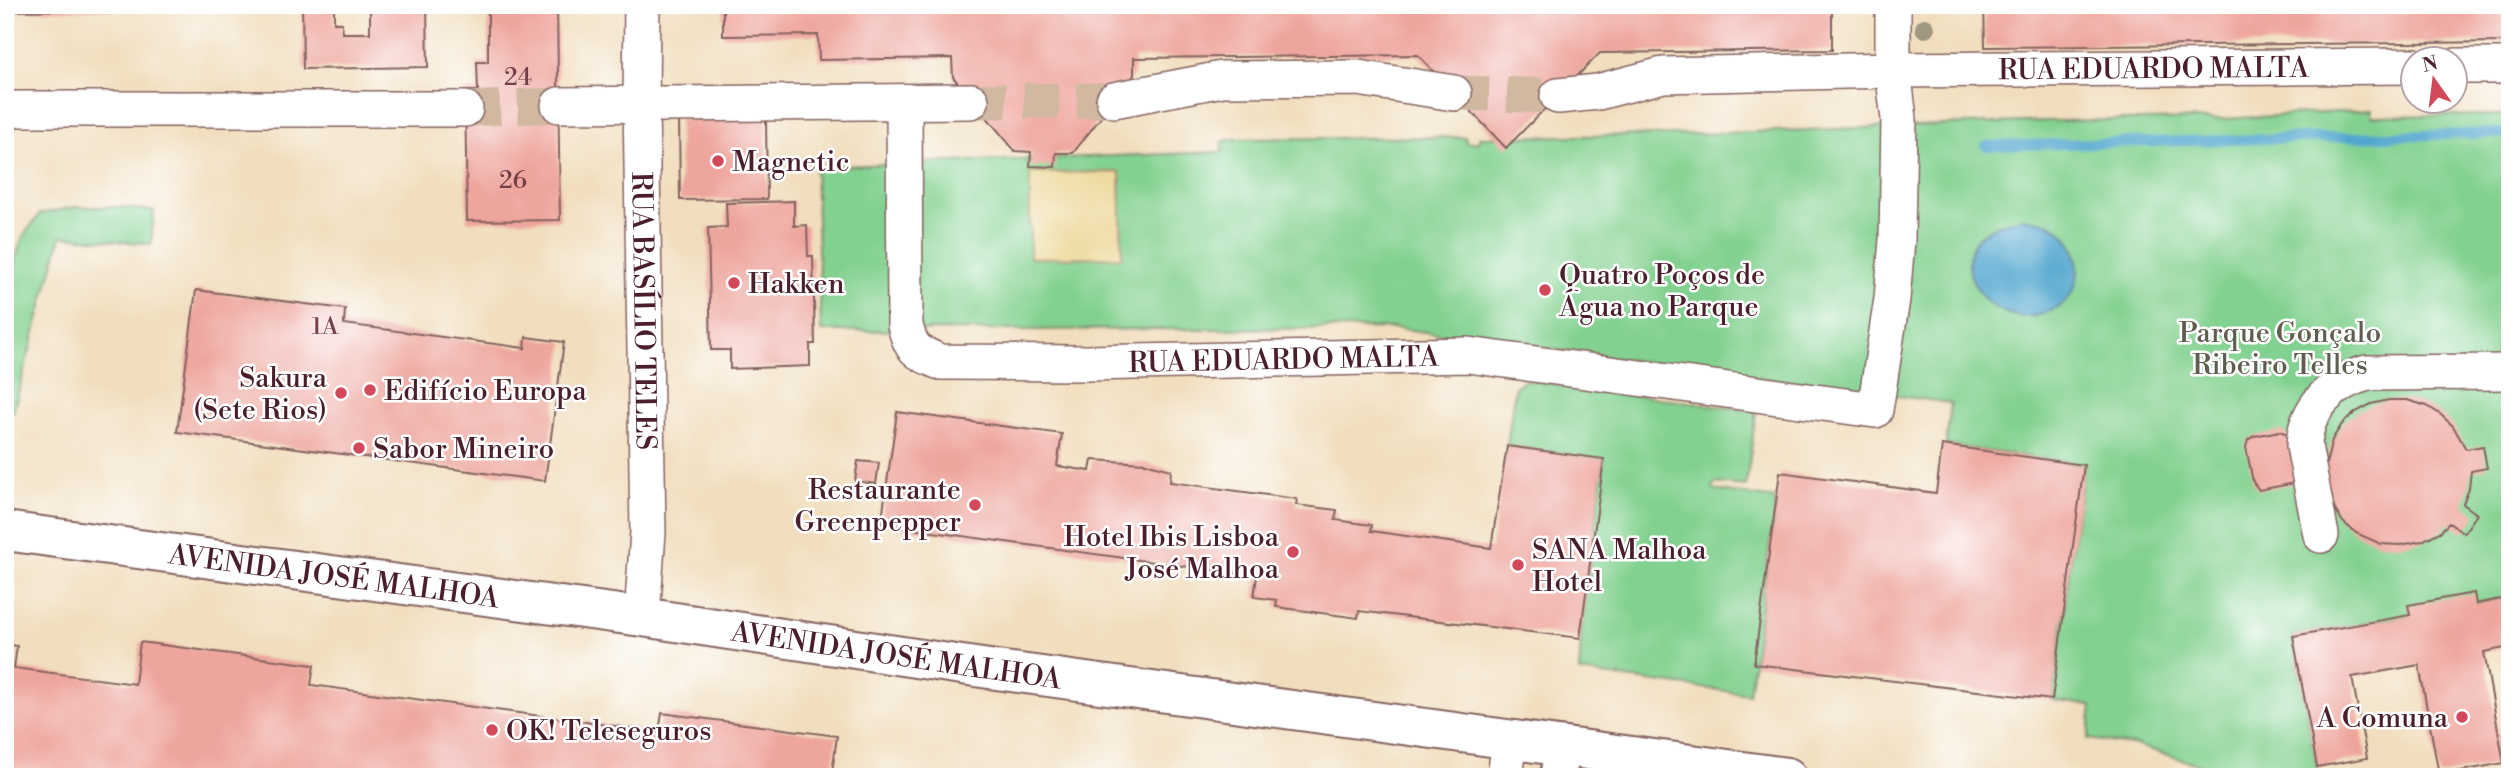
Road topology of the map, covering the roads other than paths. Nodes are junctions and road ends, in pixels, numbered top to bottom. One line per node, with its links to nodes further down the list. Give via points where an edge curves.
1 (642, 5): 11 (street, RUA BASÍLIO TELES)
2 (1893, 5): 6 (street)
3 (2400, 66): 6 (street, RUA EDUARDO MALTA)
4 (2470, 66): 5 (street)
5 (2510, 66)
6 (1893, 70): 8 (street, RUA EDUARDO MALTA, via 1663,75 1598,92); 15 (street, RUA EDUARDO MALTA, via 1899,119 1897,240 1875,410 1468,355 940,362 917,352 905,325)
7 (1454, 93): 9 (street, via 1359,78 1222,79)
8 (1558, 96)
9 (1114, 100)
10 (971, 102): 15 (street)
11 (641, 104): 12 (street); 15 (street); 19 (street, RUA BASÍLIO TELES, via 648,532)
12 (559, 105)
13 (465, 108): 14 (street)
14 (5, 109)
15 (904, 115)
16 (2510, 372): 18 (street, via 2367,373 2336,386 2322,398 2309,417 2304,446)
17 (5, 531): 19 (street, AVENIDA JOSÉ MALHOA)
18 (2321, 535)
19 (642, 617): 20 (street, AVENIDA JOSÉ MALHOA)
20 (1510, 739): 21 (street, AVENIDA JOSÉ MALHOA); 22 (street)
21 (1560, 761): 23 (street, AVENIDA JOSÉ MALHOA)
22 (1505, 777)
23 (1787, 777)

